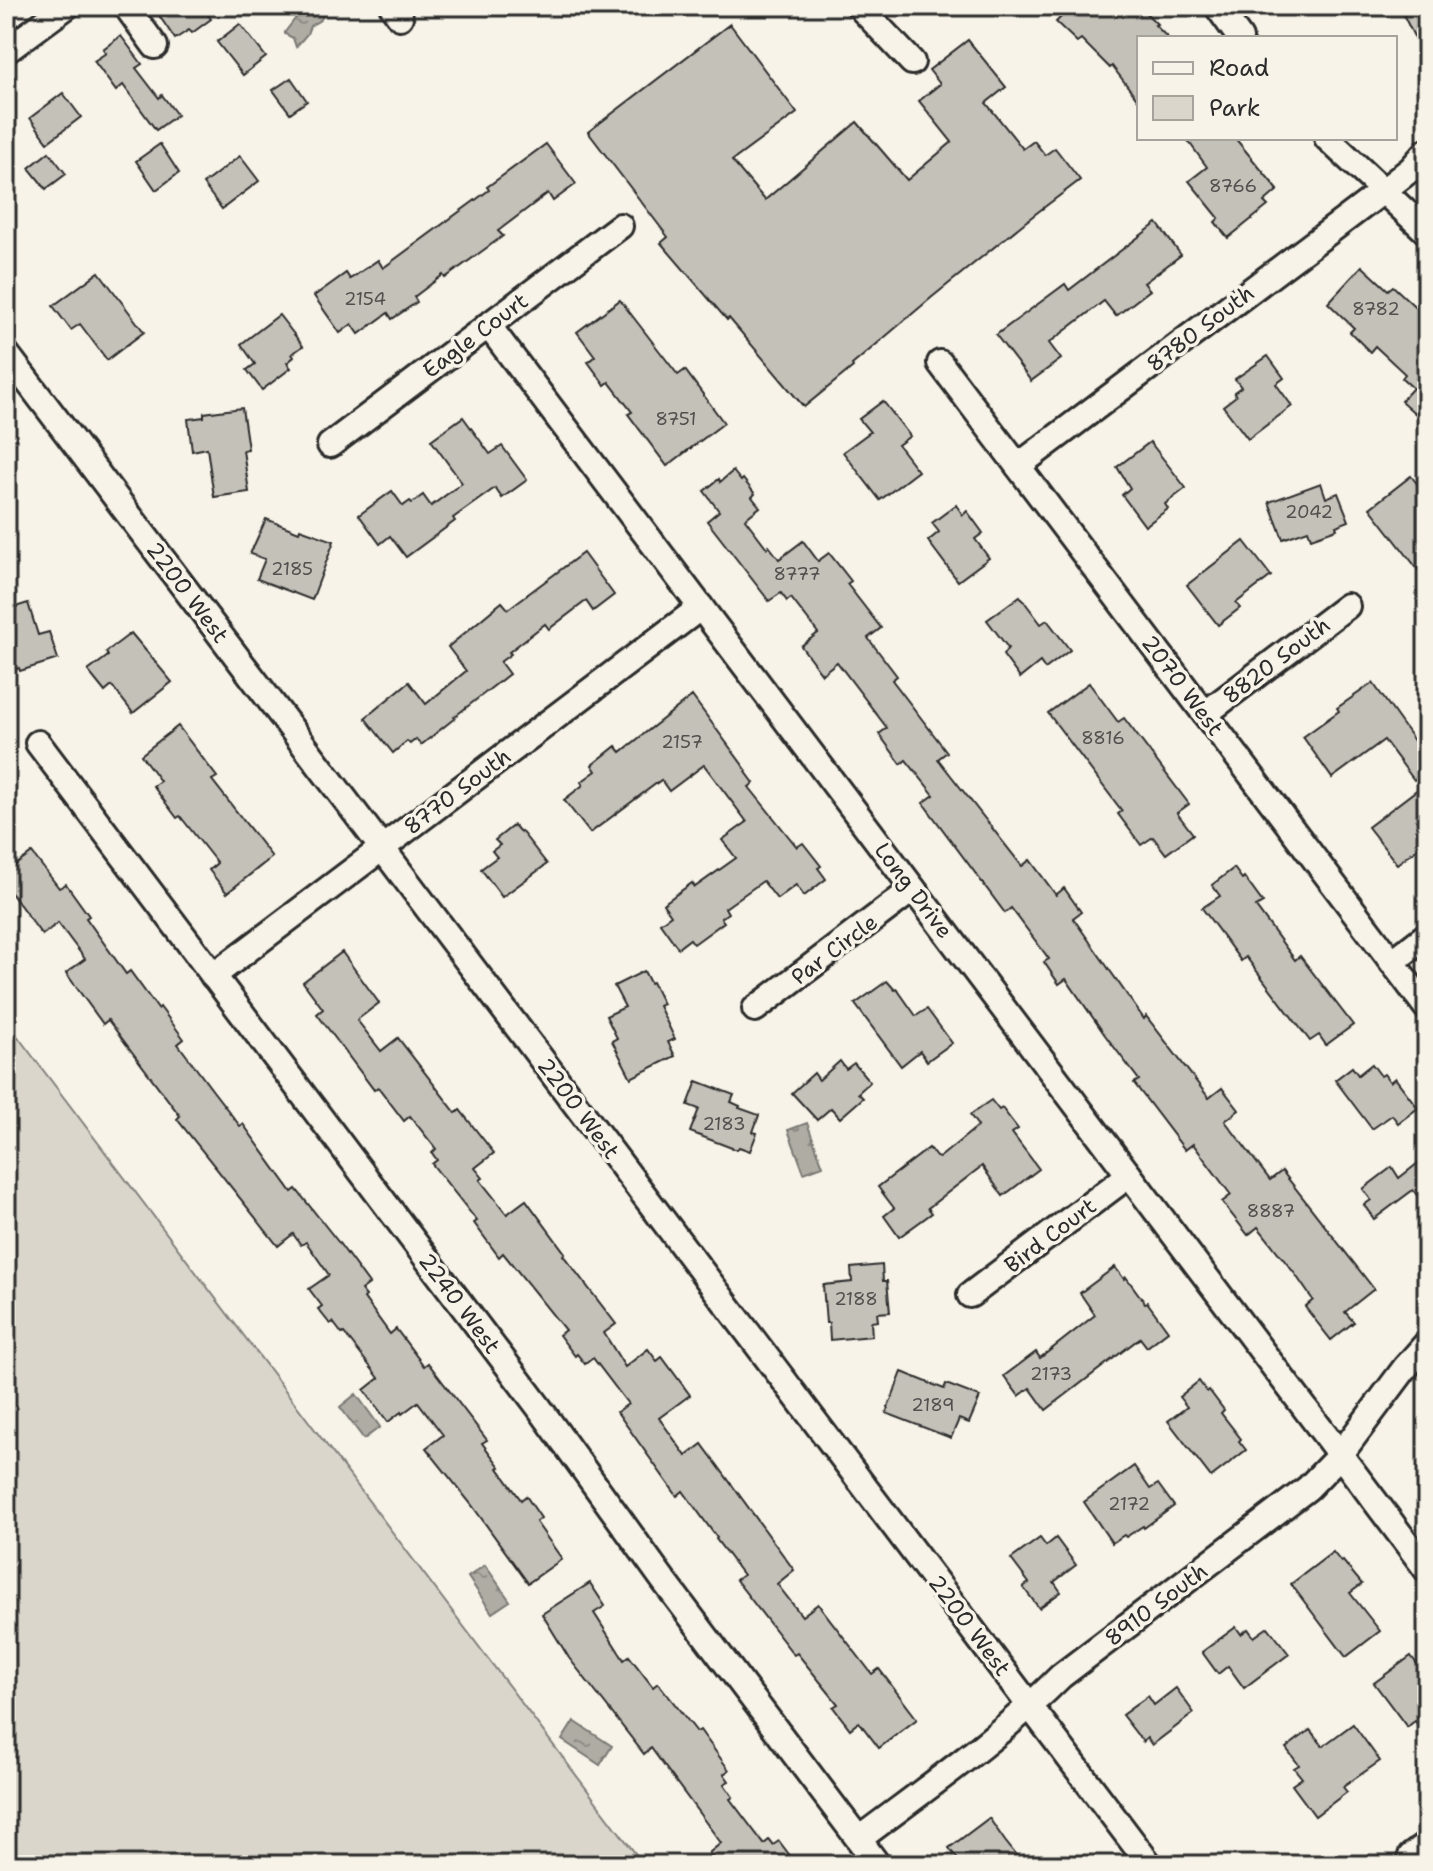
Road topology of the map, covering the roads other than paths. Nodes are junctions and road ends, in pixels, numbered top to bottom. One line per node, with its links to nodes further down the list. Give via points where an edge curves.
1 (67, 6): 7 (street)
2 (126, 6): 6 (street)
3 (859, 6): 8 (street)
4 (1217, 6): 5 (street)
5 (1239, 36)
6 (155, 46)
7 (6, 51)
8 (912, 62)
9 (1329, 140): 11 (street)
10 (1427, 151): 11 (street, 8780 South)
11 (1383, 191): 13 (street); 18 (street, 8780 South)
12 (620, 226): 14 (street, Eagle Court)
13 (1427, 232)
14 (488, 325): 17 (street, Eagle Court); 20 (street, Long Drive)
15 (6, 353): 23 (street, 2200 West)
16 (940, 363): 18 (street, 2070 West)
17 (330, 445)
18 (1018, 466): 21 (street, 2070 West)
19 (1347, 606): 21 (street, 8820 South)
20 (701, 607): 23 (street, 8770 South); 24 (street, Long Drive)
21 (1205, 714): 26 (street, 2070 West)
22 (38, 743): 27 (street, 2240 West)
23 (382, 848): 27 (street, 8770 South); 35 (street, 2200 West)
24 (913, 889): 29 (street, Par Circle); 30 (street, Long Drive)
25 (1427, 935): 26 (street)
26 (1392, 962): 28 (street, 2070 West)
27 (213, 976): 36 (street, 2240 West)
28 (1427, 1008)
29 (755, 1009)
30 (1129, 1175): 31 (street, Bird Court); 33 (street, Long Drive)
31 (970, 1295)
32 (1427, 1343): 33 (street, 8910 South)
33 (1340, 1455): 34 (street, Long Drive); 35 (street, 8910 South, via 1308,1488 1061,1676)
34 (1427, 1570)
35 (1030, 1706): 36 (street, 8910 South); 38 (street, 2200 West)
36 (859, 1839): 37 (street, 2240 West)
37 (878, 1865)
38 (1150, 1865)

